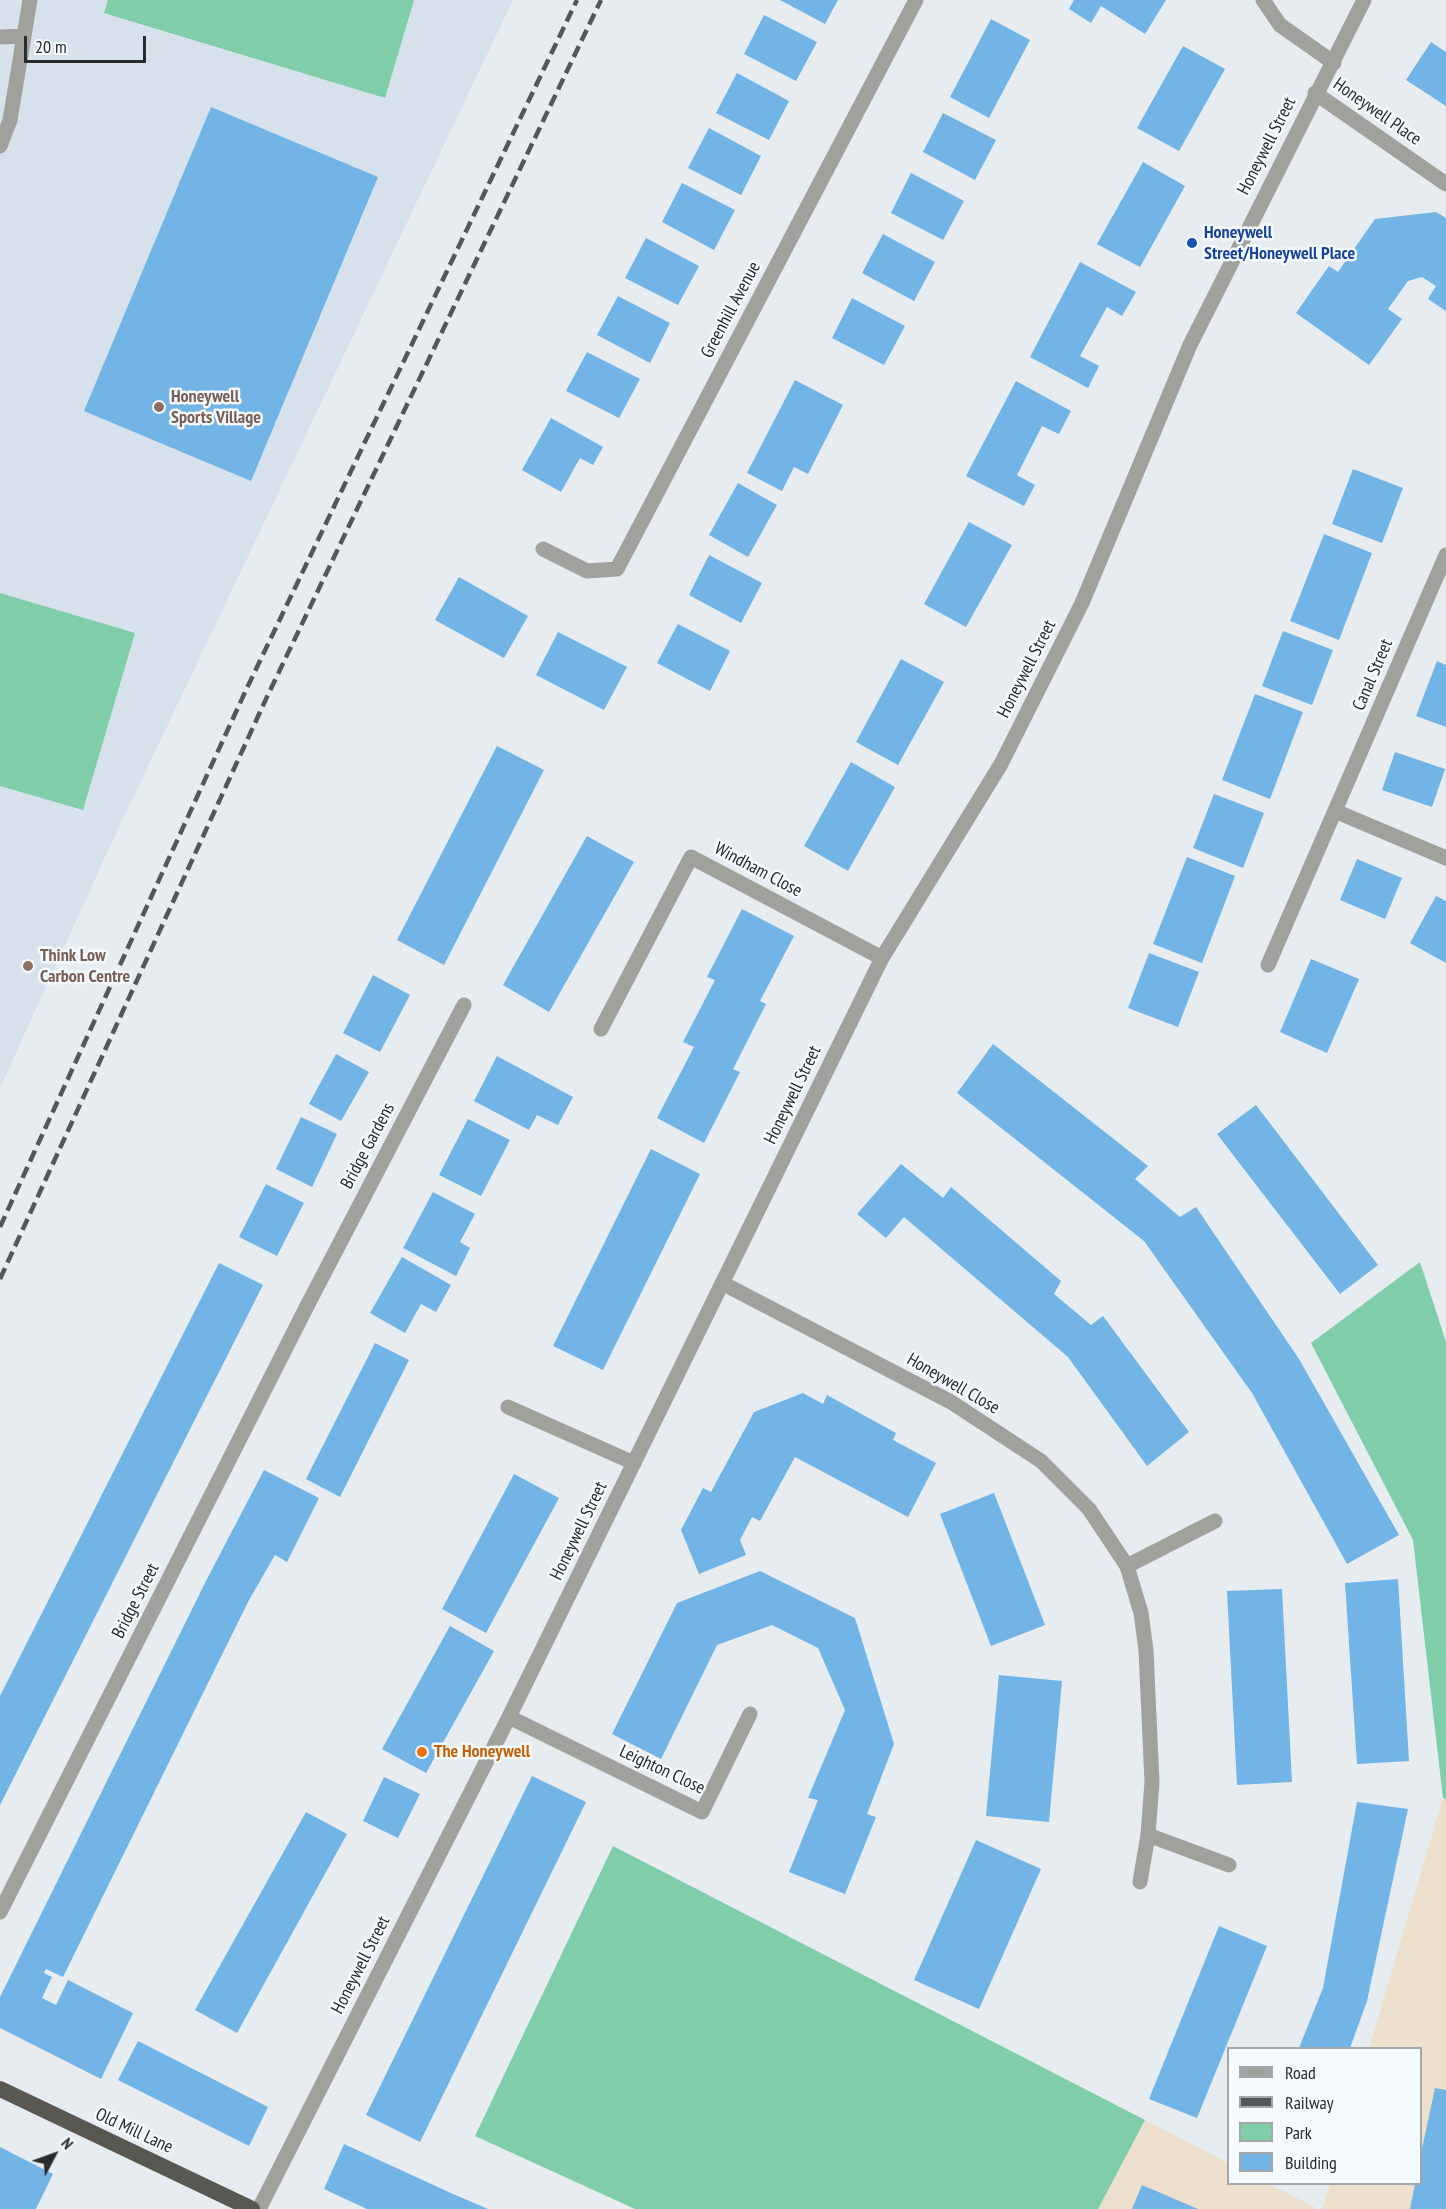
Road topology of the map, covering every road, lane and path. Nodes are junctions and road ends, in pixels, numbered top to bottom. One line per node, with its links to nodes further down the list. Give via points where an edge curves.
1 (30, 0): 5 (street)
2 (916, 0): 11 (street, Greenhill Avenue, via 616,569 587,571)
3 (1263, 0): 7 (street, via 1280,25)
4 (1364, 0): 7 (street, Honeywell Street)
5 (24, 36): 6 (street); 9 (street, via 10,120)
6 (0, 37)
7 (1334, 63): 8 (street, Honeywell Street)
8 (1315, 93): 10 (street, Honeywell Place); 15 (street, Honeywell Street, via 1190,345 1082,603 1001,764)
9 (0, 146)
10 (1446, 184)
11 (543, 549)
12 (1446, 555): 13 (street, Canal Street)
13 (1335, 811): 14 (street); 16 (street, Canal Street)
14 (1446, 858)
15 (882, 958): 18 (street, Windham Close, via 691,857); 19 (street, Honeywell Street)
16 (1268, 965)
17 (464, 1005): 20 (street, Bridge Gardens)
18 (602, 1029)
19 (722, 1283): 22 (street, Honeywell Street); 24 (street, Honeywell Close, via 951,1402 1041,1461 1089,1509)
20 (307, 1306): 30 (street, Bridge Street)
21 (508, 1407): 22 (street)
22 (634, 1463): 26 (street, Honeywell Street)
23 (1215, 1521): 24 (street)
24 (1127, 1566): 27 (street, Honeywell Close, via 1141,1613 1146,1650 1152,1782)
25 (750, 1714): 26 (street, Leighton Close, via 702,1812)
26 (509, 1717): 33 (street, Honeywell Street)
27 (1148, 1835): 28 (street); 29 (street, Honeywell Close)
28 (1229, 1865)
29 (1140, 1882)
30 (0, 1912)
31 (0, 2089): 32 (highway, Old Mill Lane)
32 (252, 2209)
33 (259, 2209)

